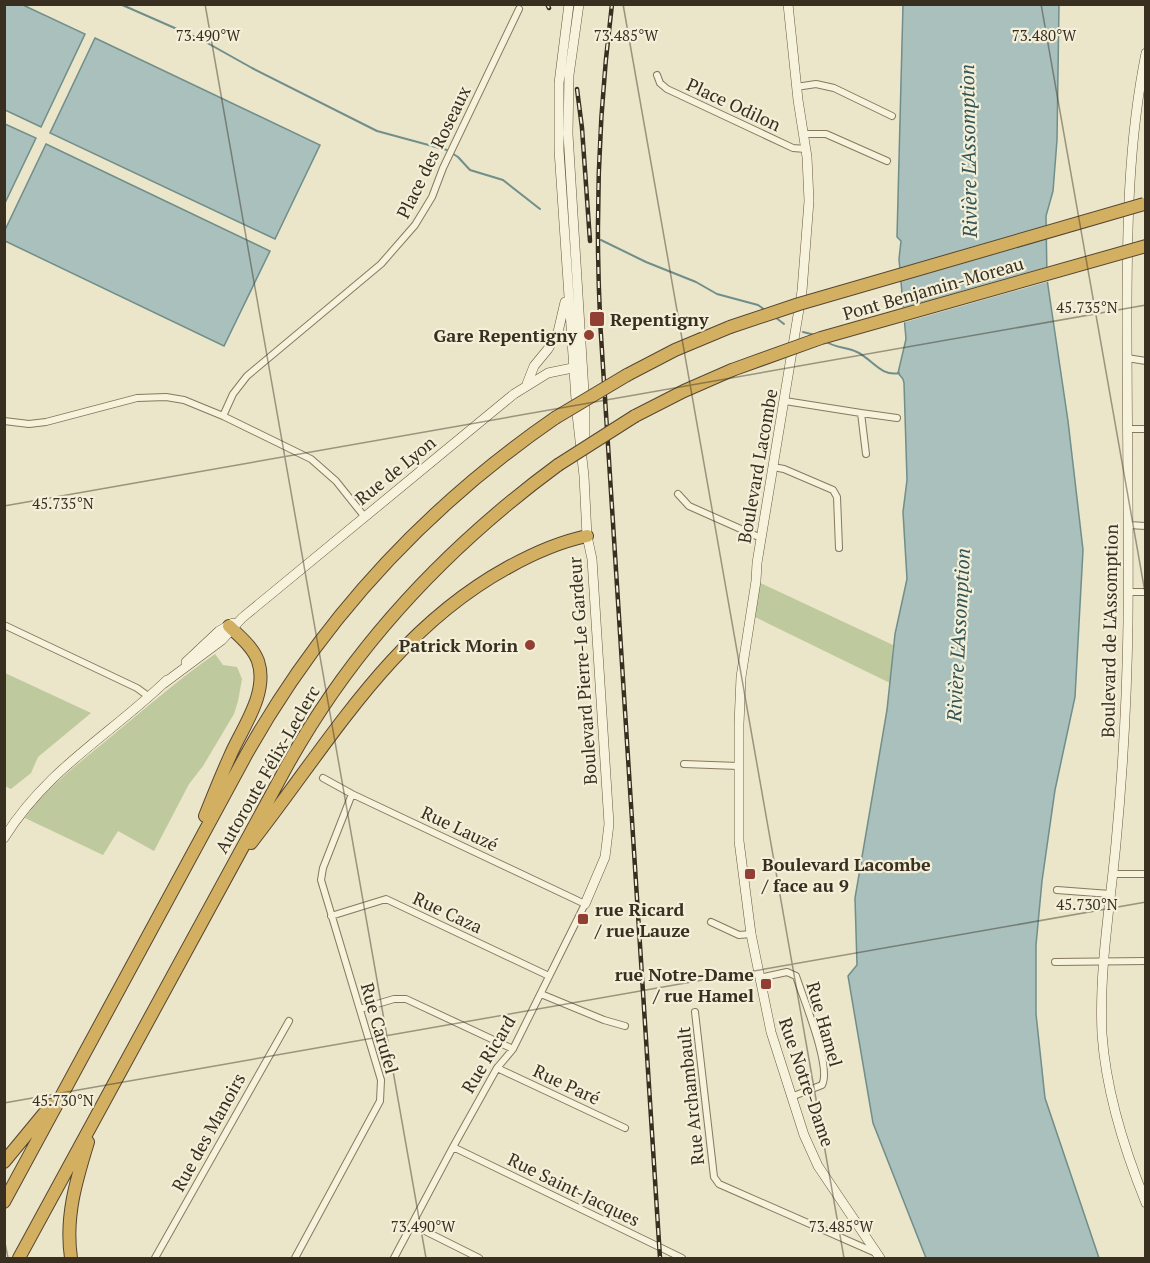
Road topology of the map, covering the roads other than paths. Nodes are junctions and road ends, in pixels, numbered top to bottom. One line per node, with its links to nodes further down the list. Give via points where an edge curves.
1 (569, 4): 14 (street, Boulevard Pierre-Le Gardeur, via 558,127)
2 (579, 4): 18 (street, Boulevard Pierre-Le Gardeur, via 568,127)
3 (788, 4): 7 (street, Boulevard Lacombe)
4 (519, 9): 23 (street, Place des Roseaux, via 421,216 373,271 247,376)
5 (1146, 53): 16 (street, Boulevard de L'Assomption, via 1135,112 1128,191)
6 (657, 75): 10 (street, Place Odilon, via 668,89 794,148)
7 (796, 87): 8 (street, via 816,84 834,88); 9 (street, Boulevard Lacombe)
8 (892, 116)
9 (803, 134): 10 (street, Boulevard Lacombe); 11 (street, via 826,134)
10 (806, 149): 21 (street, Boulevard Lacombe, via 806,255)
11 (887, 161)
12 (1145, 204): 15 (highway, Pont Benjamin-Moreau, bridge)
13 (1146, 246): 19 (highway, Pont Benjamin-Moreau, bridge, via 822,338)
14 (567, 291): 18 (street, Boulevard Pierre-Le Gardeur); 20 (street, via 558,332 534,366)
15 (730, 327): 48 (highway, Autoroute Félix-Leclerc, bridge, via 675,350 555,418 494,462 399,548 310,653 265,721)
16 (1127, 358): 17 (street); 26 (street, Boulevard de L'Assomption)
17 (1146, 361)
18 (578, 367): 20 (street, Rue de Lyon, via 548,373); 34 (street, Boulevard Pierre-Le Gardeur, via 577,414)
19 (732, 370): 49 (highway, Autoroute Félix-Leclerc, bridge, via 635,416 558,465 460,544 373,638 336,686)
20 (527, 384): 31 (street, Rue de Lyon)
21 (784, 401): 22 (street); 29 (street, Boulevard Lacombe)
22 (861, 413): 24 (street); 28 (street)
23 (223, 416): 25 (street, via 183,400 156,397 128,400 46,422); 31 (street, via 317,463)
24 (897, 418)
25 (4, 421)
26 (1127, 429): 27 (street); 32 (street, Boulevard de L'Assomption)
27 (1146, 429)
28 (866, 454)
29 (773, 467): 35 (street, Boulevard Lacombe); 36 (street, via 833,489 837,497)
30 (678, 494): 35 (street, via 689,506)
31 (364, 516): 40 (street, Rue de Lyon)
32 (1128, 525): 33 (street); 37 (street, Boulevard de L'Assomption)
33 (1146, 526)
34 (588, 536): 47 (street, Boulevard Pierre-Le Gardeur, via 609,804 609,836); 49 (highway, via 546,549 496,574 423,628 372,682)
35 (761, 538): 43 (street, Boulevard Lacombe, via 741,677)
36 (839, 548)
37 (1128, 592): 38 (street); 50 (street, Boulevard de L'Assomption, via 1127,707)
38 (1146, 592)
39 (4, 625): 41 (street)
40 (234, 625): 41 (street, Rue de Lyon, via 212,637); 48 (highway, via 258,661 258,692)
41 (148, 696): 46 (street, Rue de Lyon, via 47,782)
42 (684, 764): 43 (street)
43 (738, 766): 57 (street, Boulevard Lacombe, via 739,841)
44 (323, 778): 45 (street, Rue Lauzé)
45 (352, 794): 54 (street, Rue Lauzé); 55 (street, Rue Carufel, via 323,868 321,880)
46 (4, 838)
47 (603, 863): 54 (street, Rue Ricard)
48 (183, 872): 70 (highway, Autoroute Félix-Leclerc)
49 (228, 873): 72 (highway, Autoroute Félix-Leclerc)
50 (1113, 874): 51 (street); 53 (street, Boulevard de L'Assomption)
51 (1146, 874)
52 (1057, 890): 53 (street)
53 (1110, 894): 60 (street, Boulevard de L'Assomption)
54 (585, 904): 61 (street, Rue Ricard)
55 (331, 916): 61 (street, Rue Caza, via 386,899); 64 (street, Rue Carufel)
56 (711, 922): 57 (street, via 739,935)
57 (751, 934): 62 (street, Rue Notre-Dame)
58 (1146, 961): 60 (street)
59 (1055, 962): 60 (street)
60 (1102, 962): 77 (street, Boulevard de L'Assomption, via 1102,1035 1109,1088 1123,1143)
61 (549, 976): 63 (street, Rue Ricard)
62 (759, 978): 71 (street, Rue Notre-Dame, via 777,1057); 71 (street, Rue Hamel, via 787,972 796,976 819,1044 826,1075 822,1085)
63 (541, 994): 67 (street); 68 (street, Rue Ricard)
64 (360, 1009): 68 (street, via 406,999); 83 (street, Rue Carufel, via 381,1080 380,1101)
65 (695, 1012): 79 (street, Rue Archambault, via 714,1177 719,1184)
66 (288, 1021): 82 (street, Rue des Manoirs)
67 (625, 1026)
68 (513, 1048): 69 (street, Rue Ricard)
69 (497, 1068): 73 (street, Rue Paré); 74 (street, Rue Ricard)
70 (70, 1080): 75 (highway); 76 (highway, Autoroute Félix-Leclerc)
71 (791, 1097): 79 (street, Rue Notre-Dame, via 819,1166)
72 (95, 1118): 80 (highway, Autoroute Félix-Leclerc); 81 (highway, via 71,1203)
73 (625, 1128)
74 (453, 1147): 78 (street, Rue Ricard); 86 (street, Rue Saint-Jacques)
75 (4, 1162)
76 (4, 1202)
77 (1146, 1203)
78 (413, 1225): 84 (street, Rue Ricard); 85 (street)
79 (878, 1256)
80 (19, 1258)
81 (71, 1258)
82 (155, 1258)
83 (295, 1258)
84 (394, 1258)
85 (479, 1258)
86 (682, 1258)

